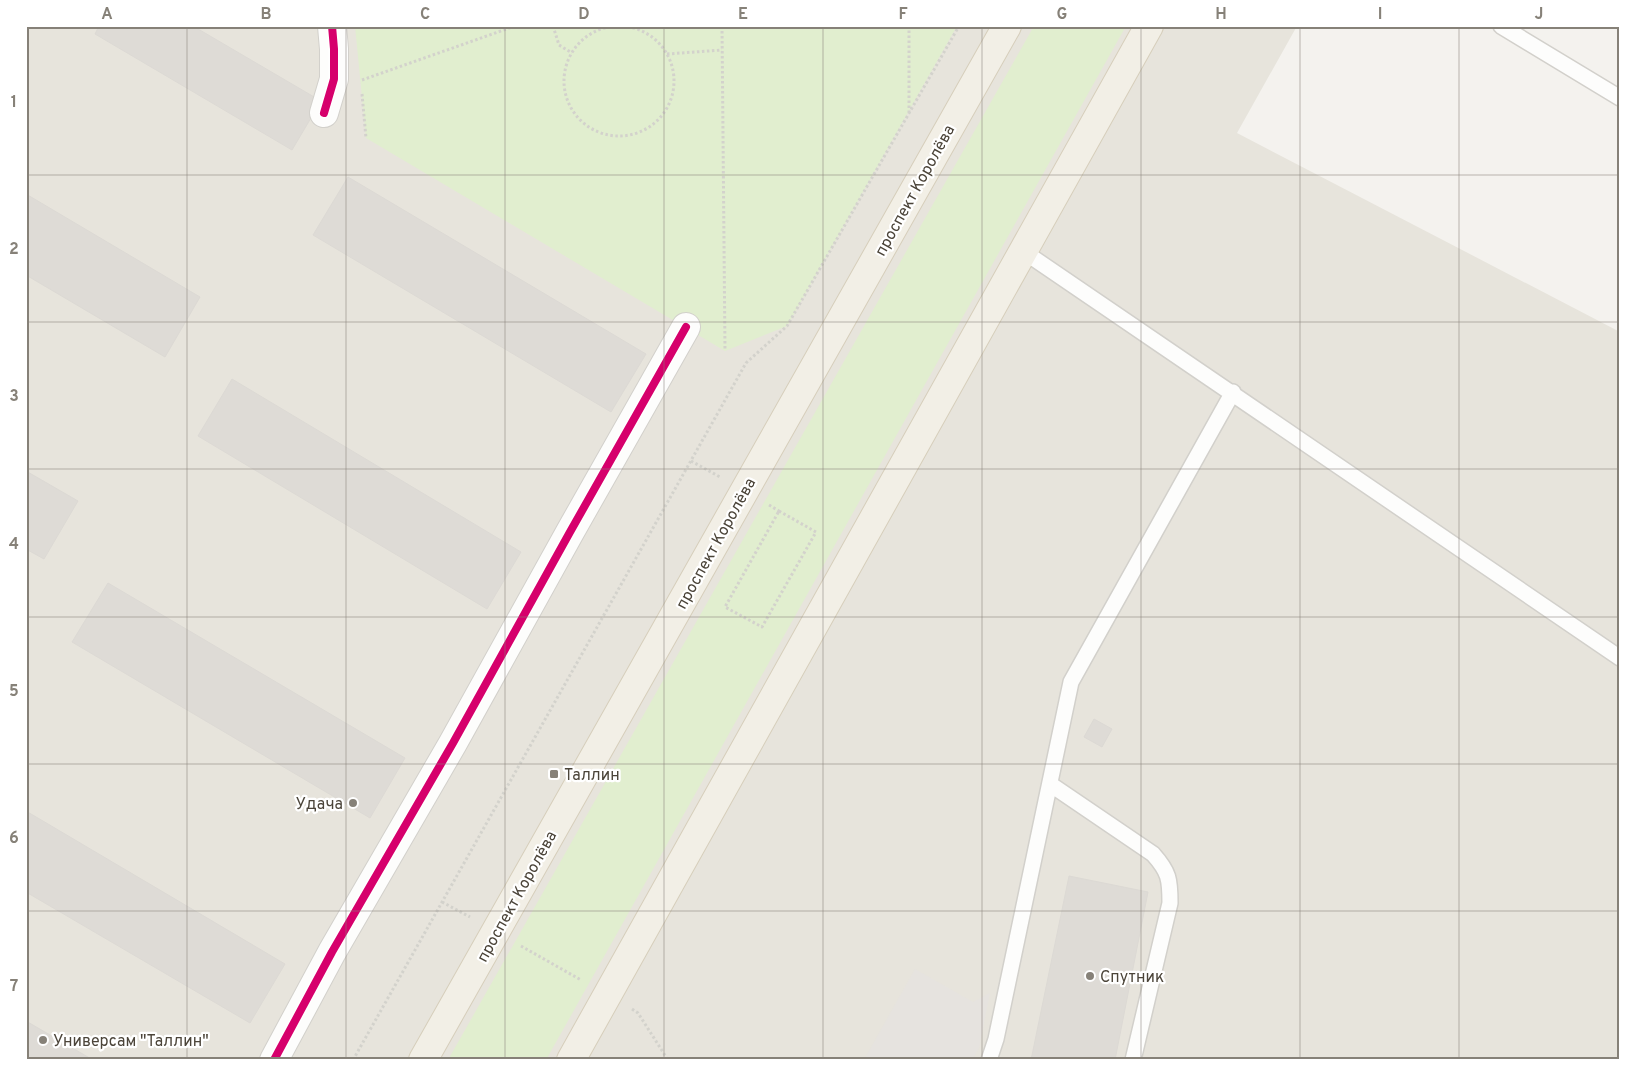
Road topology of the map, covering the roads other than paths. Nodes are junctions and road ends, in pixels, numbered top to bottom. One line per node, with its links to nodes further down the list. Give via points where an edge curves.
1 (332, 26): 6 (street, via 334,78)
2 (1007, 26): 13 (main road, проспект Королёва)
3 (1149, 26): 7 (main road)
4 (1500, 26): 5 (lane)
5 (1620, 98)
6 (324, 113)
7 (1024, 251): 9 (lane); 14 (main road)
8 (686, 327): 12 (street)
9 (1233, 392): 10 (lane); 11 (lane, via 1071,682)
10 (1620, 658)
11 (1050, 784): 15 (lane); 16 (lane, via 1153,854 1165,866 1170,903)
12 (274, 1060)
13 (423, 1060)
14 (570, 1060)
15 (989, 1060)
16 (1133, 1060)

